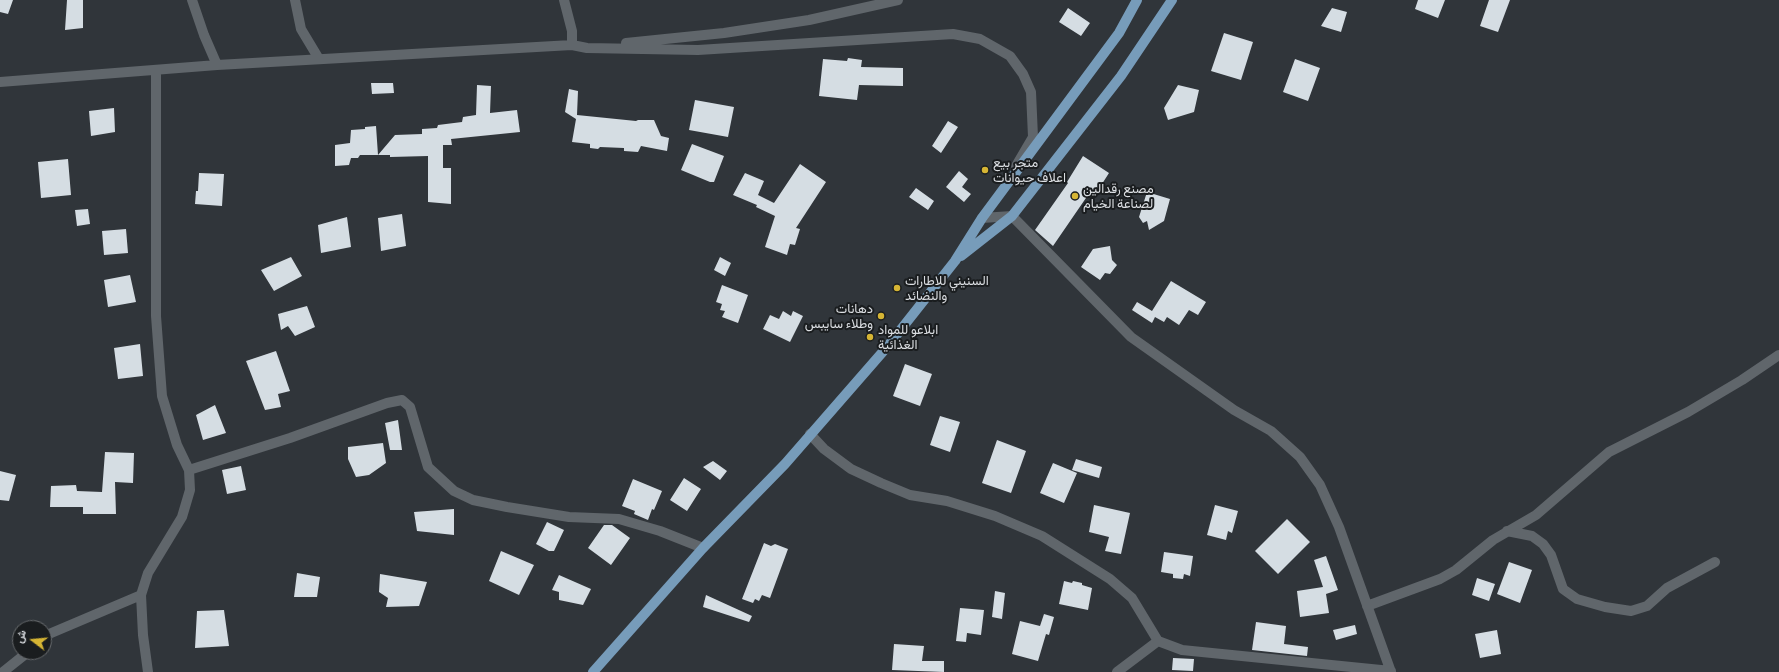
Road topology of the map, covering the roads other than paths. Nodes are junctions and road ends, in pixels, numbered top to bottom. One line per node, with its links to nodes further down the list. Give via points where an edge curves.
1 (192, 0): 10 (street)
2 (295, 0): 9 (street, via 301,29)
3 (564, 0): 7 (street, via 572,31)
4 (898, 0): 8 (street, via 809,20 724,33)
5 (1137, 0): 13 (main road, via 1119,33)
6 (1172, 0): 14 (main road, via 1122,76)
7 (572, 45): 8 (street); 9 (street)
8 (587, 48): 13 (street, via 698,50 953,34 980,39 1010,56 1023,74 1031,92 1033,137)
9 (318, 59): 10 (street)
10 (217, 65): 11 (street)
11 (156, 71): 12 (street, via 81,74); 19 (street, via 156,316 162,396 178,445)
12 (0, 82)
13 (995, 203): 15 (main road)
14 (1012, 216): 15 (street); 16 (main road); 24 (street, via 1131,337 1234,410 1271,431 1300,457 1320,485)
15 (982, 218): 16 (main road)
16 (955, 261): 18 (main road, via 887,347)
17 (1779, 355): 20 (street, via 1688,412 1610,452 1536,515)
18 (810, 434): 21 (main road, via 785,464); 26 (street, via 824,449 851,469 881,483 910,495 947,501 995,516 1042,536 1110,579 1132,598)
19 (190, 470): 21 (street, via 290,438 386,403 402,400 410,407 428,467 454,491 473,500 569,518 619,519 660,531); 23 (street, via 190,490 182,517 148,573)
20 (1507, 531): 22 (street, via 1532,536 1543,544 1551,554 1564,589 1577,598 1605,607 1630,611 1647,606 1668,588); 24 (street, via 1456,570)
21 (703, 548): 30 (main road)
22 (1715, 562)
23 (141, 595): 25 (street); 29 (street)
24 (1367, 606): 32 (street)
25 (52, 633)
26 (1158, 641): 31 (street); 32 (street, via 1182,650)
27 (18, 660): 28 (street)
28 (3, 672)
29 (148, 672)
30 (593, 672)
31 (1117, 672)
32 (1391, 672)

